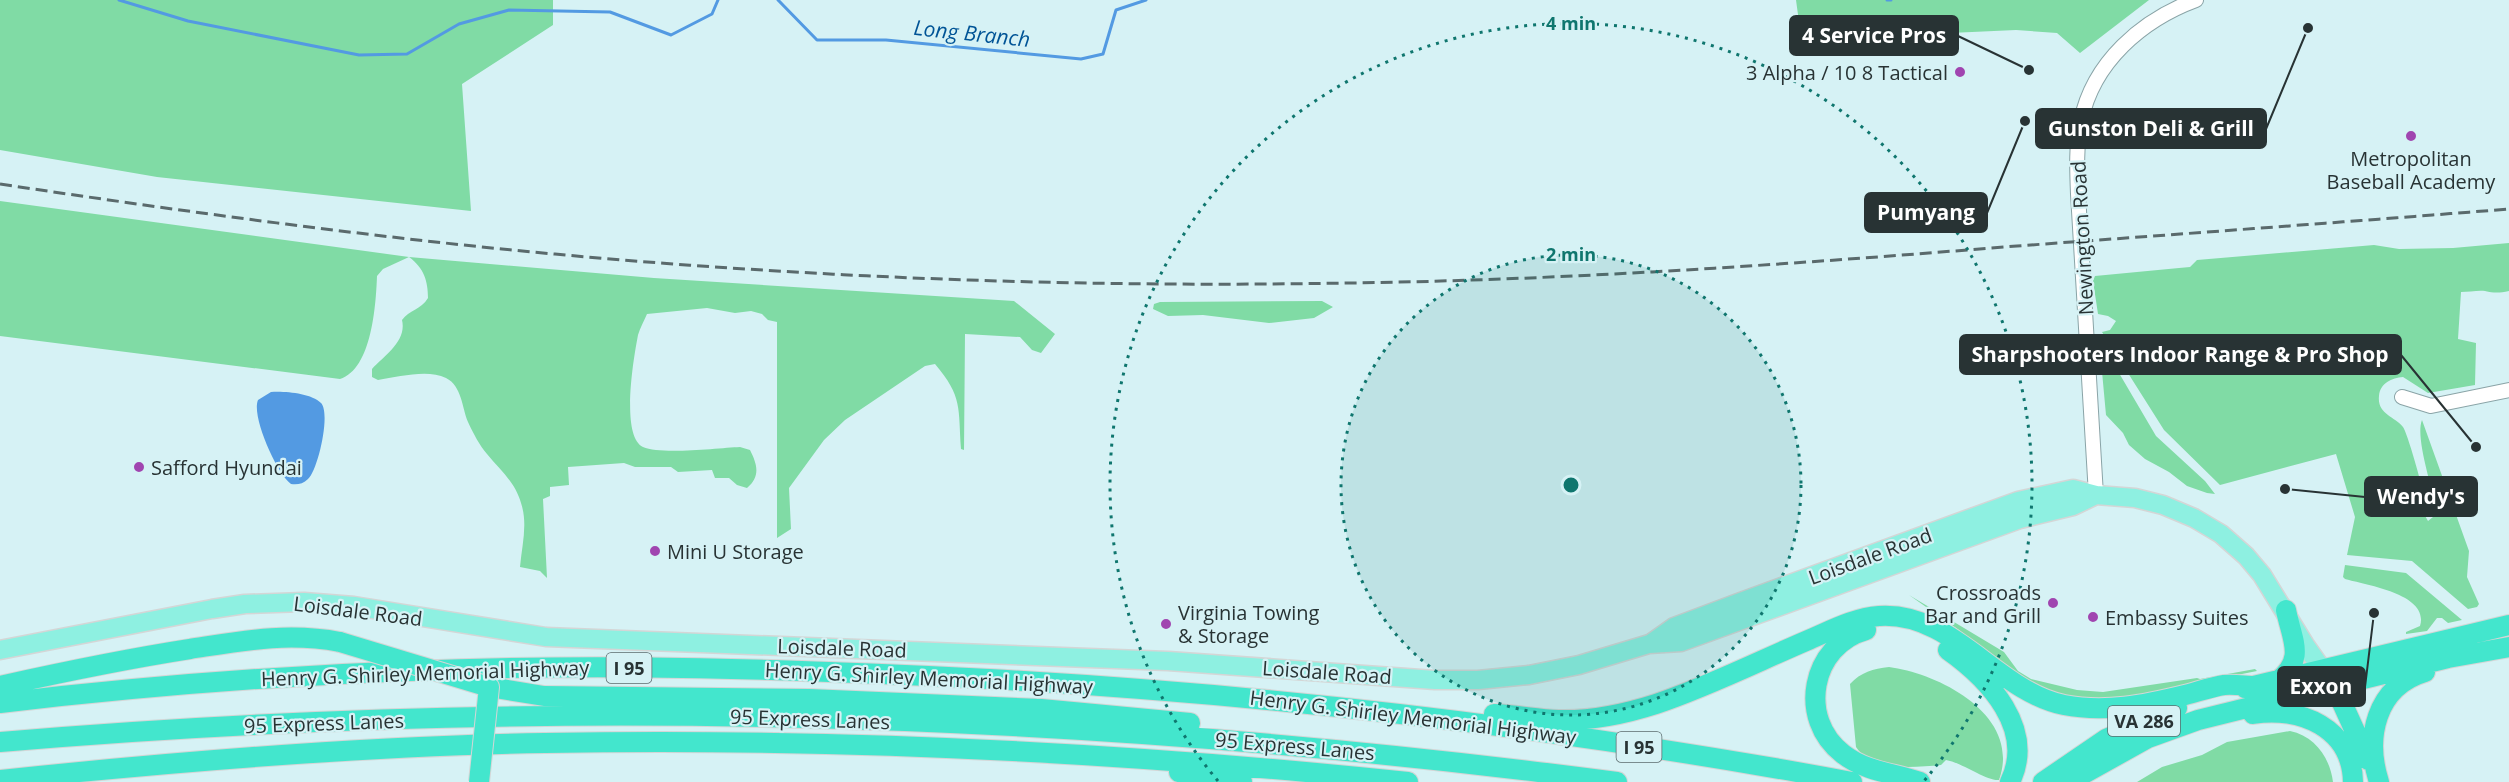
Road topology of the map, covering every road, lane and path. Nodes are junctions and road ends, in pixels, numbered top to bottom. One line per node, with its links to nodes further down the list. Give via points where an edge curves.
1 (2196, 0): 4 (street, Newington Road, via 2164,14 2120,49 2096,79 2080,123 2078,194)
2 (2509, 390): 3 (street, via 2431,406)
3 (2402, 397)
4 (2096, 495): 5 (main road, Loisdale Road, via 2150,501 2212,528 2246,556); 8 (main road, Loisdale Road, via 2073,489 2018,501 1674,627 1649,644 1555,670 1478,680 1159,661 546,637 354,606 294,602 212,609)
5 (2286, 610): 9 (main road, Loisdale Road); 10 (highway, via 2295,658)
6 (2509, 625): 9 (highway, VA 286)
7 (2504, 648): 9 (highway, VA 286); 31 (highway, via 2421,673 2392,691 2382,704 2373,729)
8 (0, 650)
9 (2328, 678): 10 (highway, VA 286); 16 (highway, VA 286); 31 (highway)
10 (2278, 681): 12 (highway, VA 286)
11 (0, 686): 13 (highway, bridge, via 130,658 284,636 340,642)
12 (2256, 686): 15 (highway, via 2224,685 2121,708 2065,705 2033,695 1938,631 1900,617 1881,616 1846,624 1666,700 1619,714 1567,720 1497,714); 28 (highway, VA 286, via 2205,698 2146,720 2091,748)
13 (489, 687): 18 (highway, via 544,696 809,699 1041,709 1198,724); 21 (highway, bridge)
14 (0, 703): 15 (highway, Henry G. Shirley Memorial Highway / I 95, via 310,675 670,668 868,673 1130,688 1379,710)
15 (1425, 718): 25 (highway, Henry G. Shirley Memorial Highway / I 95, via 1637,746)
16 (2148, 738): 29 (highway, VA 286); 30 (highway, via 2256,713 2299,715 2324,725 2337,737 2350,760)
17 (0, 742): 18 (highway, 95 Express Lanes, via 232,726 610,715 998,725)
18 (1349, 750): 24 (highway, 95 Express Lanes)
19 (1079, 754): 20 (highway, via 926,747 545,742 284,754); 22 (highway); 23 (highway)
20 (0, 780)
21 (478, 782)
22 (1242, 782)
23 (1408, 782)
24 (1617, 782)
25 (1852, 782)
26 (1920, 782): 27 (highway, via 1878,772 1850,759 1835,747 1821,726 1815,702 1818,674 1832,651 1853,634 1880,627 1909,631 1941,645 1968,666 2000,701 2015,727 2019,751)
27 (2010, 782)
28 (2043, 782)
29 (2069, 782)
30 (2353, 782)
31 (2378, 782)

